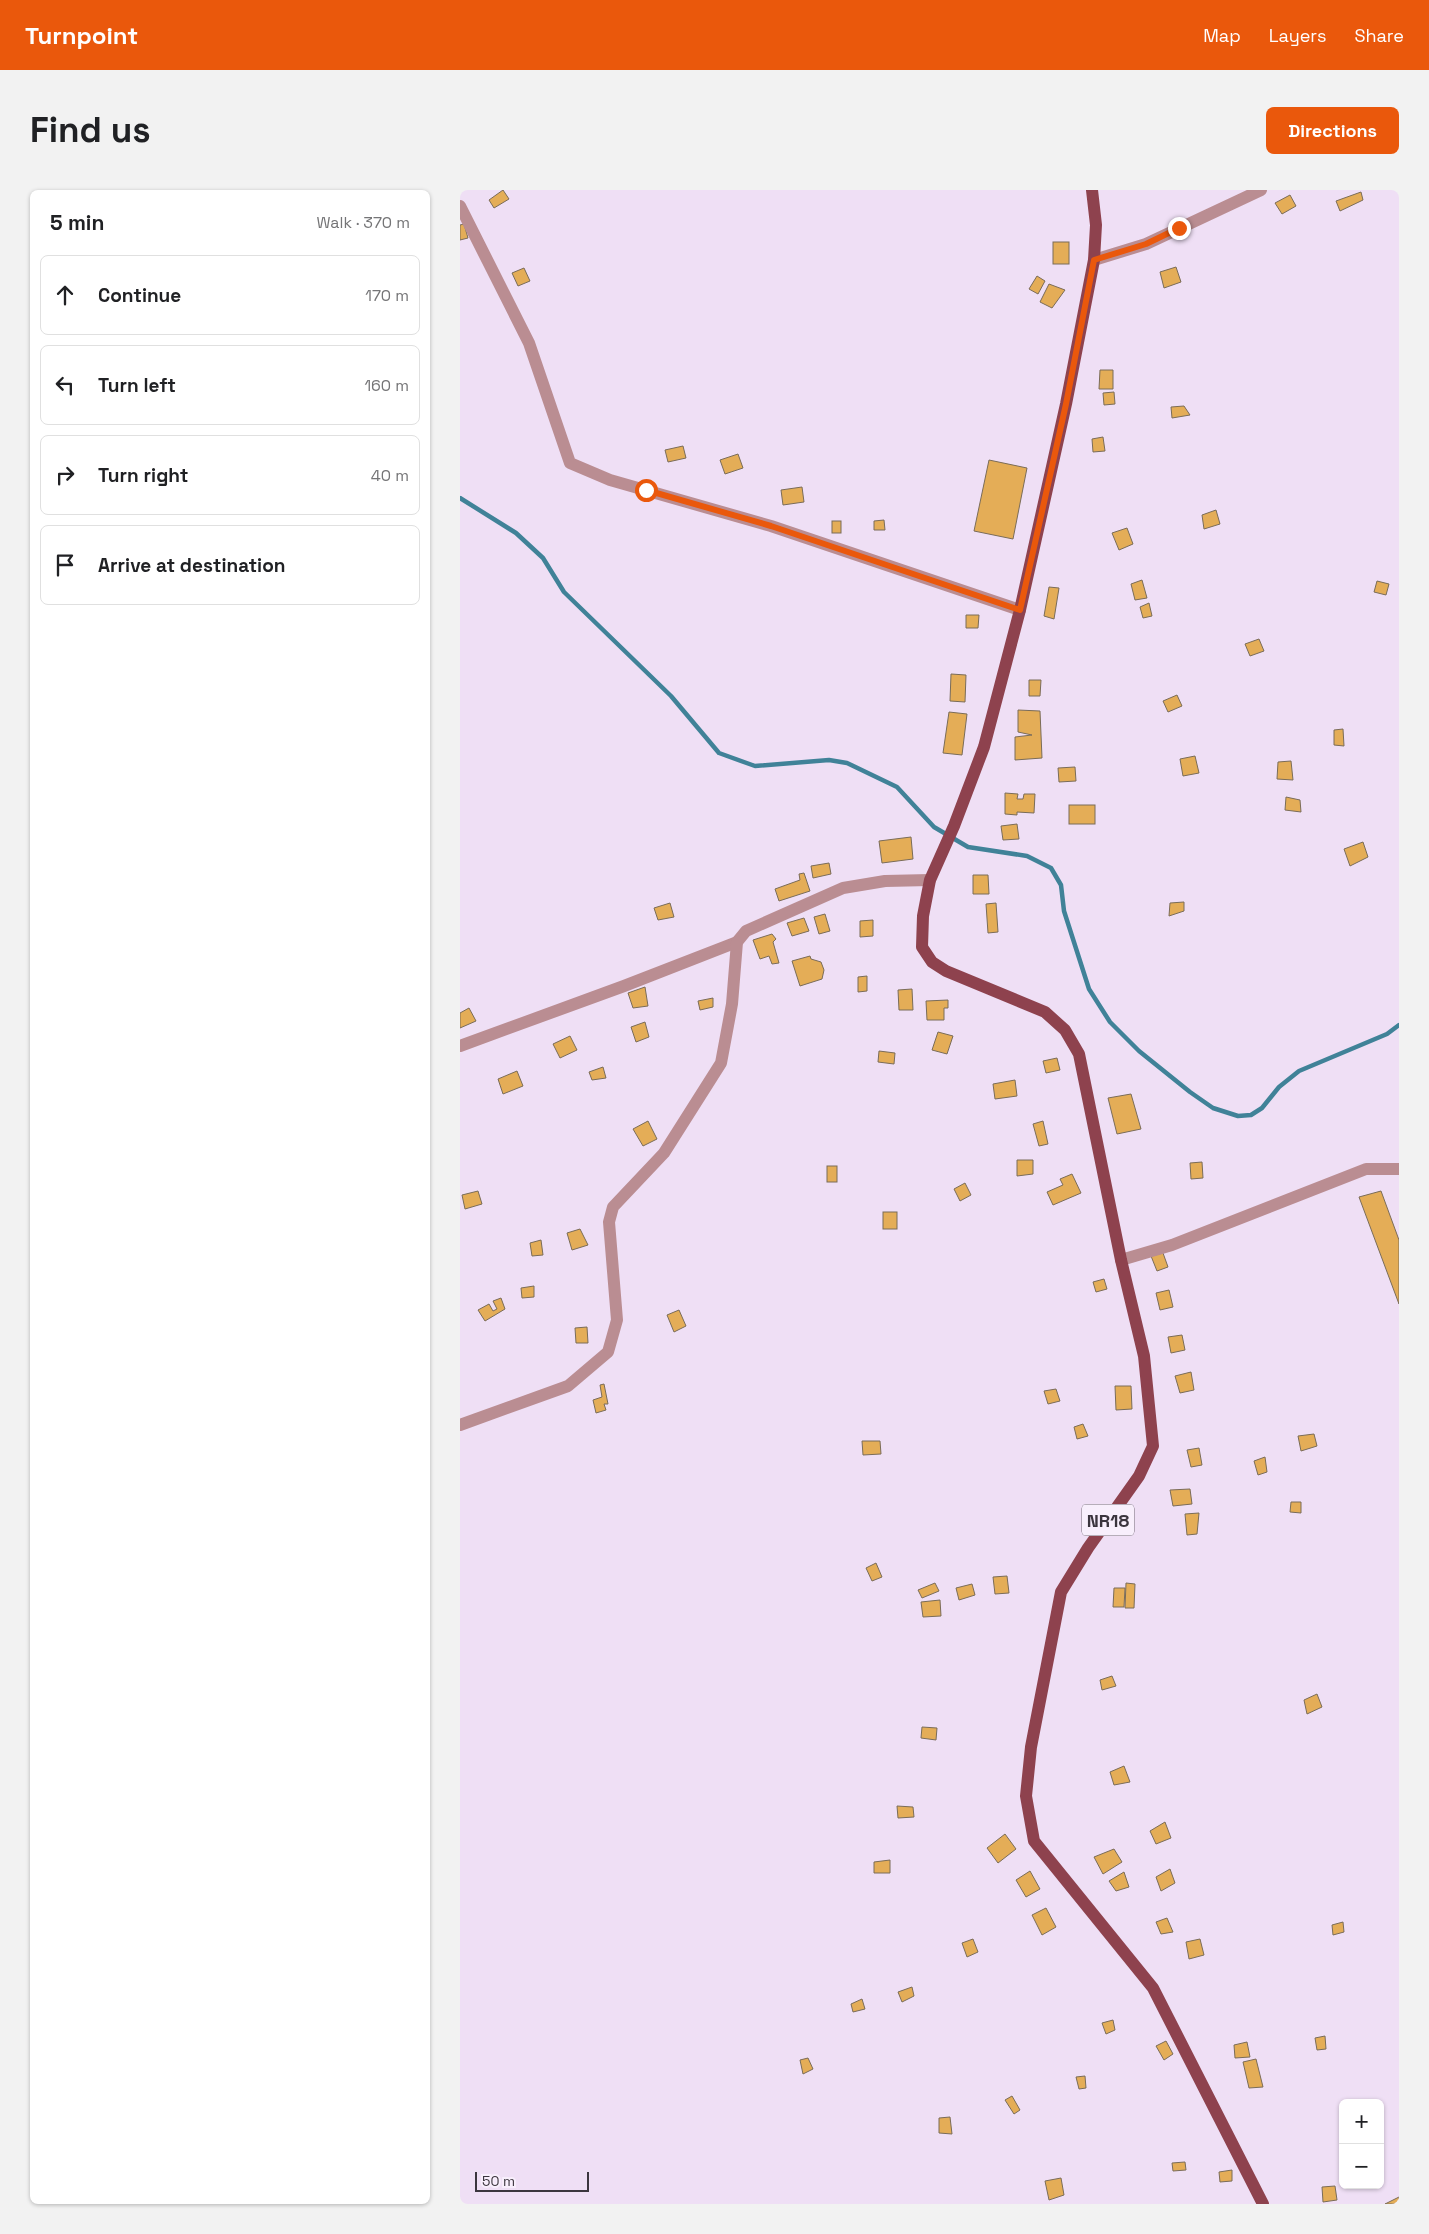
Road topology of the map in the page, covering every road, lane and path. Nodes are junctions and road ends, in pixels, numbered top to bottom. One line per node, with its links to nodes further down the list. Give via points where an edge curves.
1 (1092, 190): 4 (main road, NR18, via 1096,225)
2 (1261, 190): 4 (street, via 1146,244)
3 (460, 206): 5 (street, via 529,343 570,463 610,480 771,526)
4 (1094, 260): 5 (main road, NR18)
5 (1020, 610): 6 (main road, NR18, via 984,748)
6 (930, 880): 7 (street, via 885,881 843,888 746,931); 10 (main road, NR18, via 923,916 922,947 932,962 946,971 1045,1012 1065,1030 1079,1054)
7 (737, 942): 8 (street); 11 (street, via 732,1004 721,1063 664,1153 613,1207 609,1222 617,1320 608,1352 568,1386)
8 (460, 1046)
9 (1399, 1169): 10 (street, via 1366,1169 1172,1245)
10 (1120, 1260): 12 (main road, NR18, via 1144,1356 1153,1446 1140,1476 1061,1592 1031,1747 1026,1796 1034,1841 1153,1988)
11 (460, 1425)
12 (1263, 2204)

